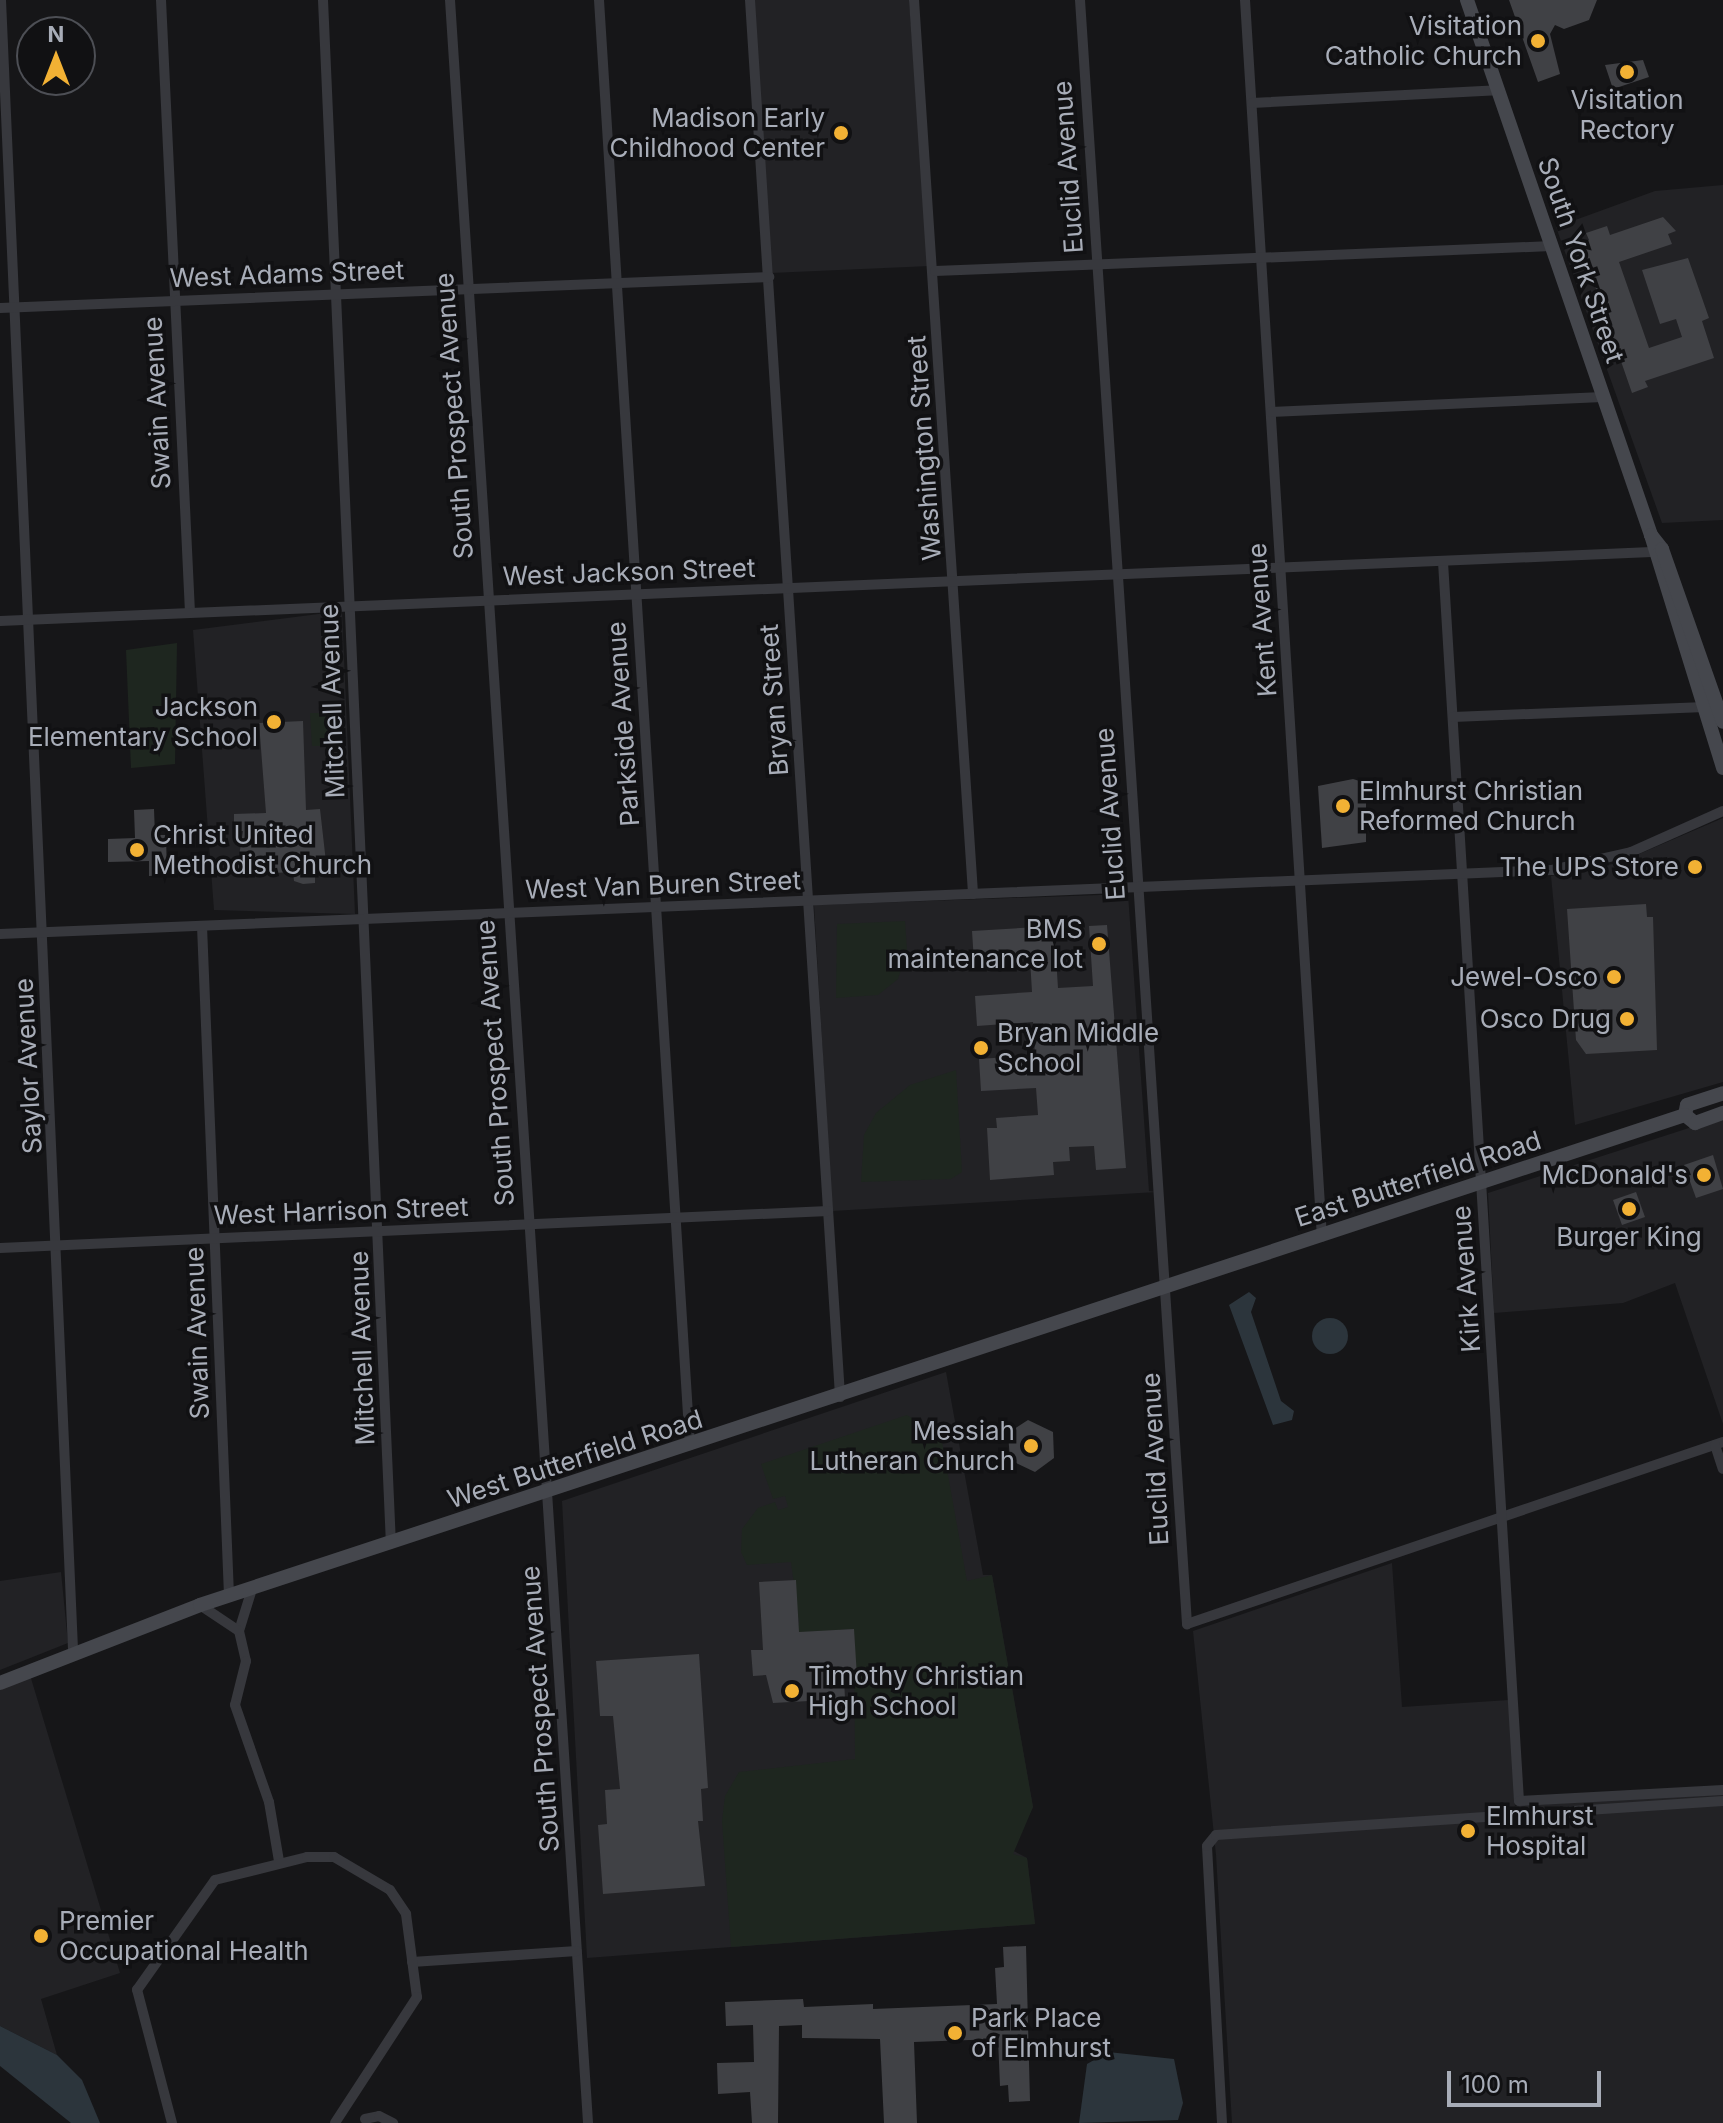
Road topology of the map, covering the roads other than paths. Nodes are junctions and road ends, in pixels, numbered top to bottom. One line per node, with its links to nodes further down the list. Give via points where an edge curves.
1 (1, 0): 22 (street, Saylor Avenue)
2 (161, 0): 21 (street, Swain Avenue)
3 (323, 0): 20 (street, Mitchell Avenue)
4 (450, 0): 19 (street, South Prospect Avenue)
5 (599, 0): 18 (street, Parkside Avenue)
6 (750, 0): 17 (street, Bryan Street)
7 (914, 0): 16 (street, Washington Street)
8 (1080, 0): 15 (street, Euclid Avenue)
9 (1245, 0): 12 (street, Kent Avenue)
10 (1467, 0): 11 (main road, South York Street)
11 (1497, 90): 12 (street); 13 (main road, South York Street)
12 (1252, 103): 14 (street, Kent Avenue)
13 (1551, 246): 14 (street); 24 (main road, South York Street)
14 (1261, 257): 15 (street); 25 (street, Kent Avenue)
15 (1096, 263): 16 (street); 30 (street, Euclid Avenue)
16 (935, 271): 31 (street, Washington Street)
17 (769, 277): 18 (street, West Adams Street); 32 (street, Bryan Street)
18 (617, 283): 19 (street, West Adams Street); 33 (street, Parkside Avenue)
19 (468, 289): 20 (street, West Adams Street); 34 (street, South Prospect Avenue)
20 (336, 294): 21 (street, West Adams Street); 35 (street, Mitchell Avenue)
21 (174, 300): 22 (street, West Adams Street); 36 (street, Swain Avenue)
22 (15, 307): 23 (street, West Adams Street); 37 (street, Saylor Avenue)
23 (0, 308)
24 (1603, 397): 25 (street); 26 (main road, South York Street)
25 (1271, 412): 29 (street, Kent Avenue)
26 (1651, 535): 27 (main road, South York Street); 41 (main road, South York Street, via 1662,549)
27 (1652, 552): 28 (street, West Jackson Street); 39 (main road, South York Street)
28 (1443, 562): 29 (street, West Jackson Street); 40 (street, Kirk Avenue)
29 (1281, 569): 30 (street, West Jackson Street); 45 (street, Kent Avenue)
30 (1116, 575): 31 (street, West Jackson Street); 46 (street, Euclid Avenue)
31 (954, 581): 32 (street, West Jackson Street); 47 (street, Washington Street)
32 (789, 588): 33 (street, West Jackson Street); 48 (street, Bryan Street)
33 (637, 594): 34 (street, West Jackson Street); 49 (street, Parkside Avenue)
34 (488, 600): 35 (street, West Jackson Street); 50 (street, South Prospect Avenue)
35 (350, 606): 36 (street, West Jackson Street); 51 (street, Mitchell Avenue)
36 (190, 612): 37 (street, West Jackson Street)
37 (30, 619): 38 (street, West Jackson Street); 53 (street, Saylor Avenue)
38 (0, 621)
39 (1705, 707): 40 (street); 42 (main road, South York Street)
40 (1453, 717): 44 (street, Kirk Avenue)
41 (1723, 722)
42 (1723, 768)
43 (1723, 811): 44 (street, West Van Buren Street, via 1603,862)
44 (1463, 873): 45 (street, West Van Buren Street); 58 (street, Kirk Avenue)
45 (1300, 879): 46 (street, West Van Buren Street); 63 (street, Kent Avenue)
46 (1136, 887): 47 (street, West Van Buren Street); 67 (street, Euclid Avenue, via 1161,1270)
47 (973, 894): 48 (street, West Van Buren Street)
48 (809, 901): 49 (street, West Van Buren Street); 59 (street, Bryan Street)
49 (657, 907): 50 (street, West Van Buren Street); 60 (street, Parkside Avenue)
50 (508, 913): 51 (street, West Van Buren Street); 61 (street, South Prospect Avenue)
51 (363, 919): 52 (street, West Van Buren Street); 62 (street, Mitchell Avenue)
52 (202, 926): 53 (street, West Van Buren Street); 64 (street, Swain Avenue)
53 (43, 932): 54 (street, West Van Buren Street); 65 (street, Saylor Avenue)
54 (0, 934)
55 (1723, 1093): 57 (main road, East Butterfield Road, via 1687,1105)
56 (1723, 1113): 57 (main road, East Butterfield Road, via 1695,1123)
57 (1685, 1115): 58 (main road, East Butterfield Road)
58 (1482, 1183): 63 (main road, East Butterfield Road); 73 (street, Kirk Avenue)
59 (828, 1211): 60 (street, West Harrison Street); 68 (street, Bryan Street)
60 (676, 1220): 61 (street, West Harrison Street); 70 (street, Parkside Avenue)
61 (528, 1226): 62 (street, West Harrison Street); 72 (street, South Prospect Avenue)
62 (379, 1231): 64 (street, West Harrison Street); 74 (street, Mitchell Avenue)
63 (1322, 1237): 67 (main road, East Butterfield Road)
64 (215, 1239): 65 (street, West Harrison Street); 76 (street, Swain Avenue)
65 (59, 1245): 66 (street, West Harrison Street); 79 (street, Saylor Avenue)
66 (0, 1248)
67 (1167, 1286): 68 (main road, West Butterfield Road); 73 (street, Euclid Avenue, via 1187,1624)
68 (840, 1397): 70 (main road, West Butterfield Road)
69 (1719, 1443): 71 (street); 73 (street)
70 (690, 1445): 72 (main road, West Butterfield Road)
71 (1723, 1469)
72 (545, 1495): 74 (main road, West Butterfield Road); 84 (street, South Prospect Avenue)
73 (1502, 1517): 81 (street, Kirk Avenue, via 1519,1801)
74 (391, 1544): 75 (main road, West Butterfield Road)
75 (252, 1589): 76 (main road, West Butterfield Road); 78 (street)
76 (229, 1596): 77 (main road, West Butterfield Road)
77 (200, 1605): 78 (street); 79 (main road, West Butterfield Road)
78 (239, 1631): 83 (street, via 246,1661 237,1687 237,1723 269,1802)
79 (73, 1651): 80 (main road, West Butterfield Road)
80 (0, 1683)
81 (1723, 1790)
82 (1723, 1801): 92 (street, via 1224,1833 1210,1839)
83 (279, 1861): 85 (street, via 334,1857 390,1890 406,1914); 88 (street, via 215,1880 137,1990)
84 (577, 1951): 85 (street); 91 (street, South Prospect Avenue)
85 (412, 1962): 86 (street, via 417,1997)
86 (351, 2104): 87 (street); 89 (street)
87 (365, 2121): 90 (street, via 379,2116)
88 (172, 2123)
89 (335, 2123)
90 (393, 2123)
91 (588, 2123)
92 (1222, 2123)

